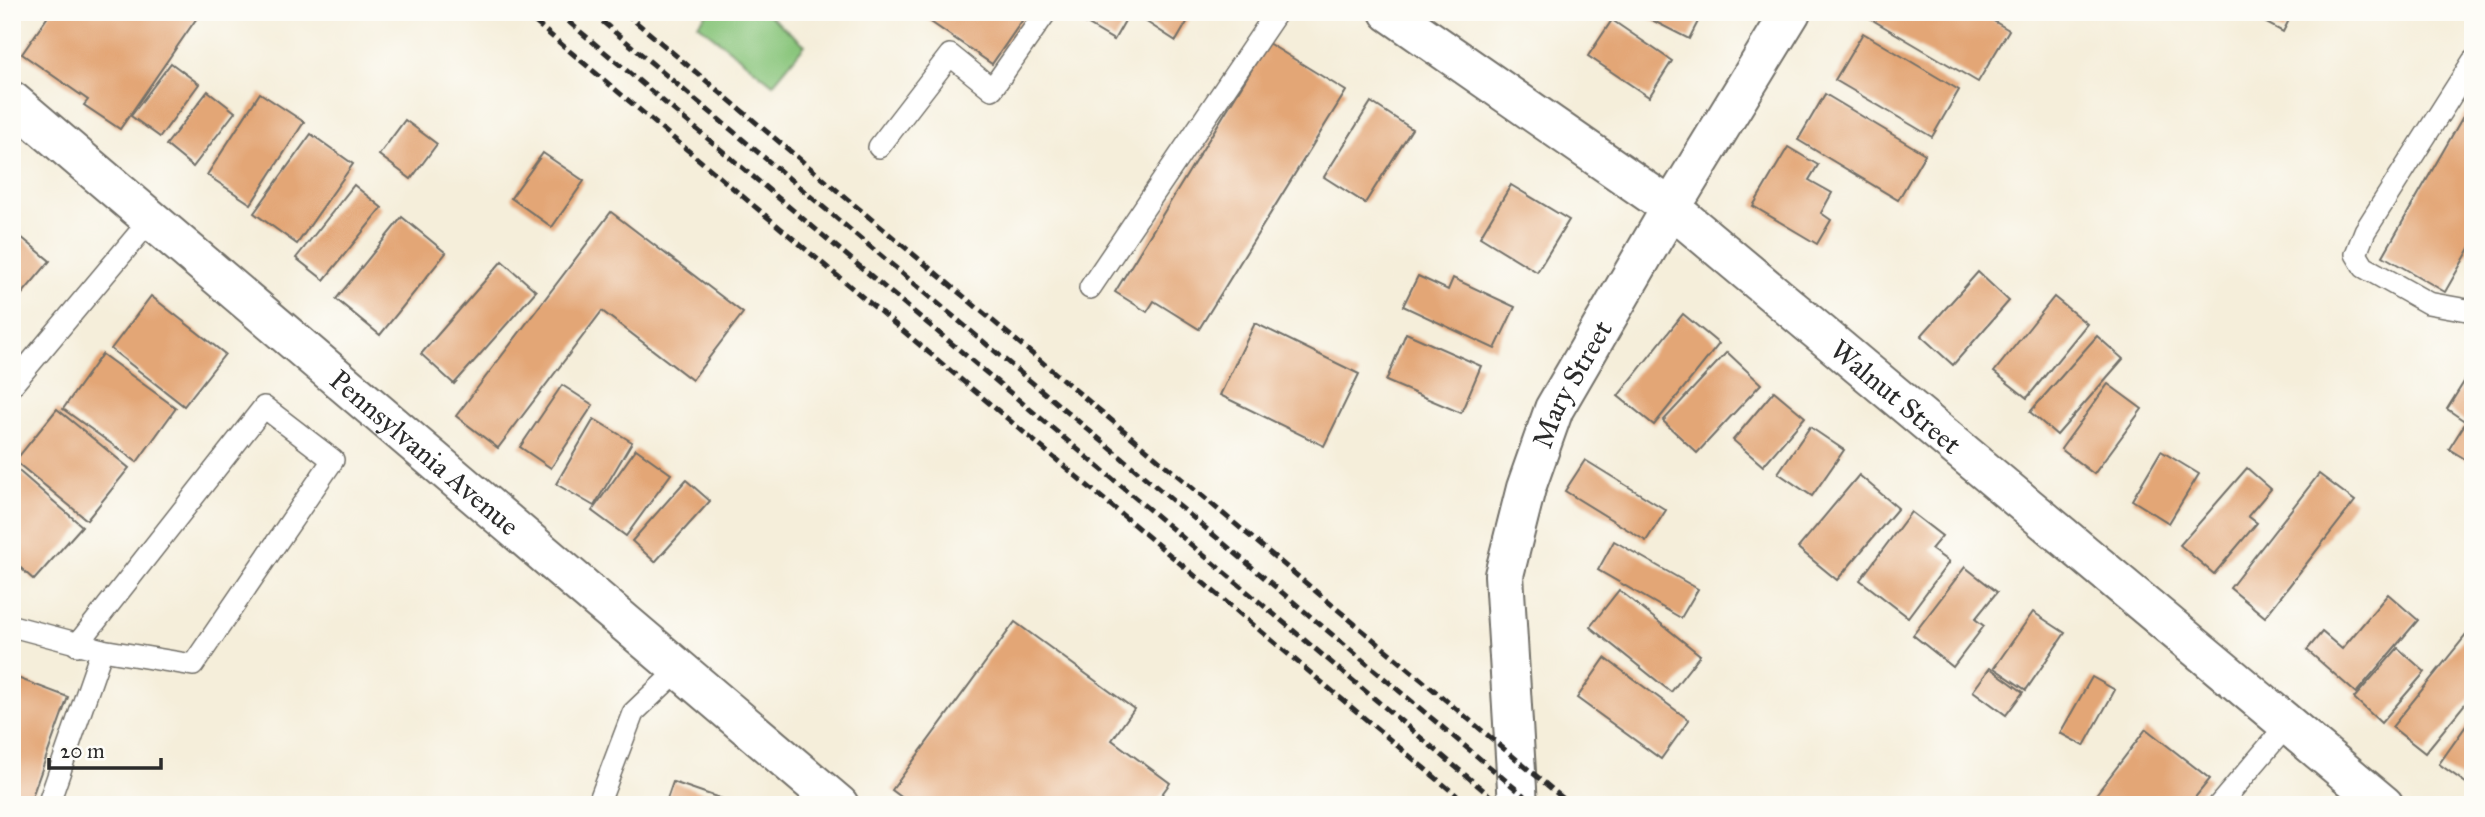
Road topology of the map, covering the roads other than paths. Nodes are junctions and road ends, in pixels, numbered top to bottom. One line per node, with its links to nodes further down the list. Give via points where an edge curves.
1 (1045, 12): 7 (lane, via 992,89 950,55)
2 (1277, 12): 10 (lane)
3 (1389, 12): 8 (street, Walnut Street)
4 (1791, 12): 8 (street, Mary Street)
5 (2473, 61): 11 (lane, via 2365,231 2356,254 2364,267 2428,303)
6 (12, 101): 9 (street, Pennsylvania Avenue)
7 (879, 147)
8 (1671, 208): 17 (street, Walnut Street); 21 (street, Mary Street, via 1554,409 1525,488 1504,575)
9 (151, 219): 12 (lane); 16 (street, Pennsylvania Avenue)
10 (1090, 288)
11 (2473, 311)
12 (12, 385)
13 (12, 626): 14 (lane)
14 (77, 645): 15 (lane); 15 (lane, via 264,407 333,460 193,665)
15 (102, 650): 18 (lane)
16 (679, 669): 19 (lane, via 633,713); 20 (street, Pennsylvania Avenue)
17 (2288, 724): 22 (lane); 23 (street, Walnut Street)
18 (48, 805)
19 (598, 805)
20 (839, 805)
21 (1518, 805)
22 (2219, 805)
23 (2384, 805)

